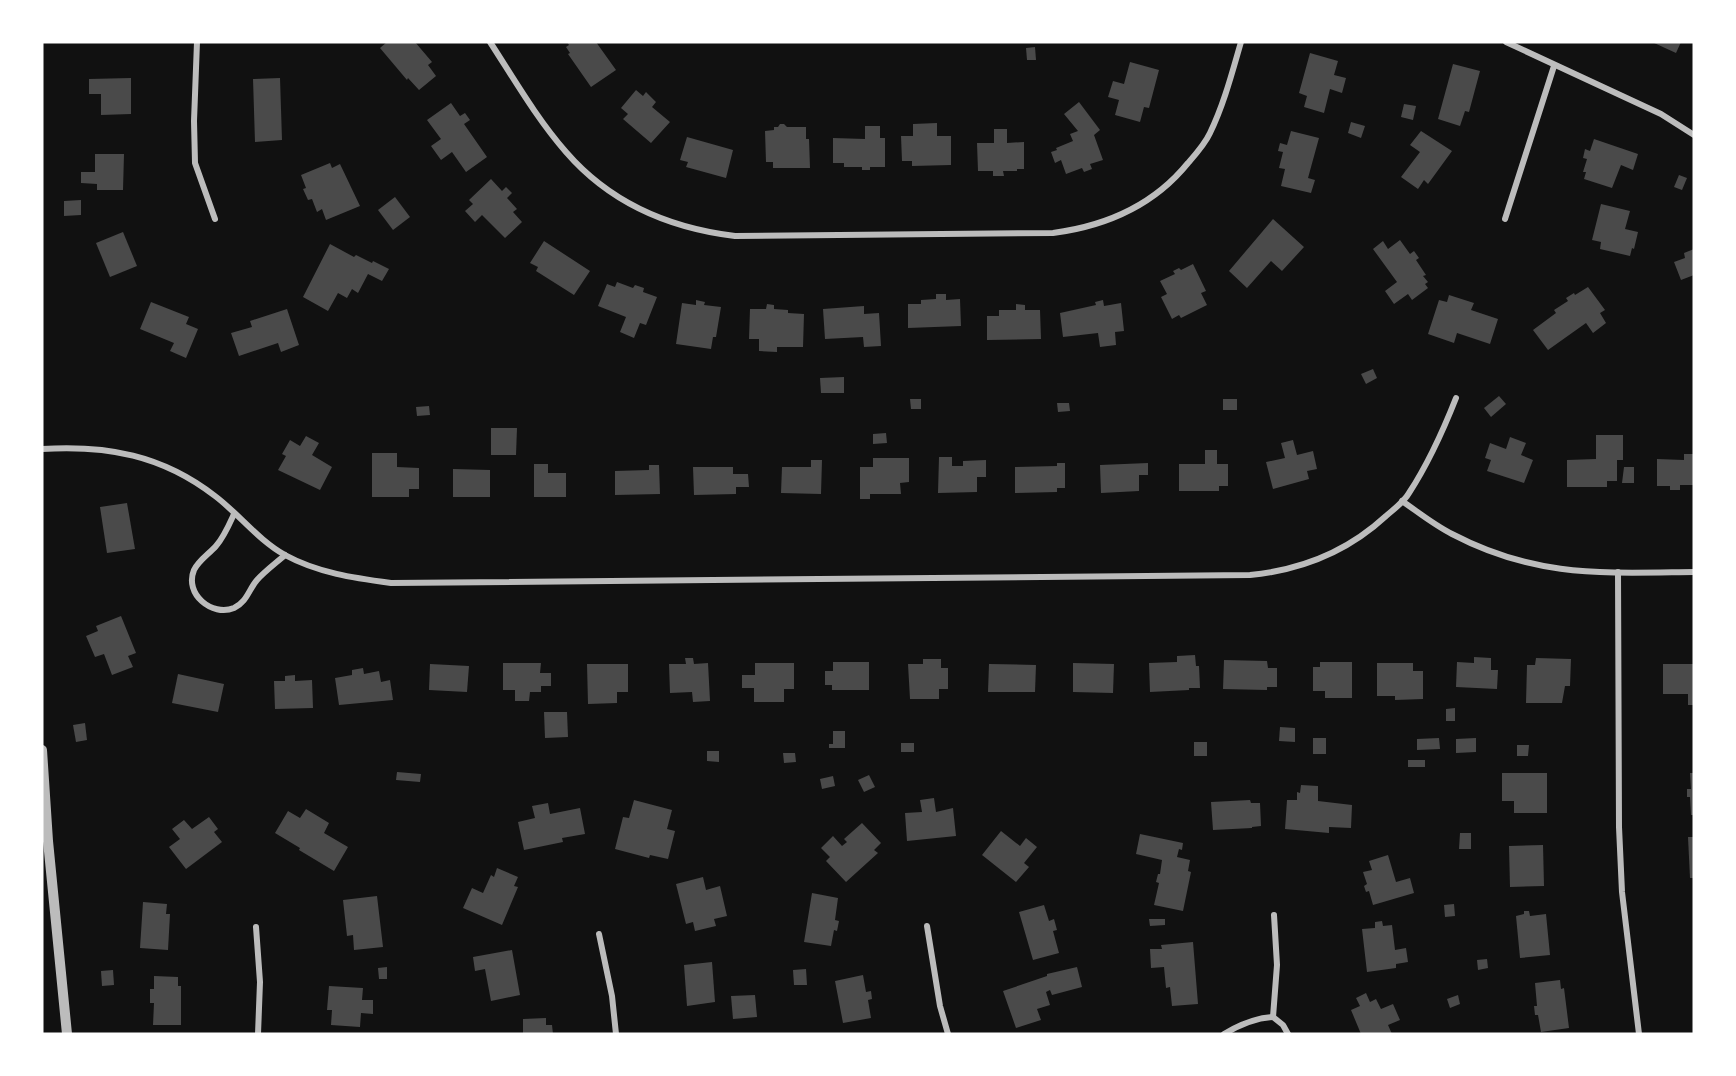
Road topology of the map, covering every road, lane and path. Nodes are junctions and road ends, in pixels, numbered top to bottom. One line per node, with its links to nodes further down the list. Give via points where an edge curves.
1 (197, 42): 7 (street, via 195,163)
2 (490, 42): 3 (street, via 580,168 654,217 735,236 1053,233 1102,223 1143,204 1178,176 1198,152 1226,96)
3 (1241, 42)
4 (1506, 42): 5 (street)
5 (1554, 66): 6 (street, via 1661,114); 8 (street)
6 (1694, 135)
7 (215, 219)
8 (1505, 219)
9 (1456, 398): 11 (street, via 1434,448)
10 (42, 448): 12 (street, via 95,448 145,457 174,469)
11 (1402, 501): 13 (street, via 1354,542 1329,556 1277,573 1250,575 391,583 348,578); 14 (street, via 1449,533 1511,560 1554,569)
12 (234, 514): 13 (street); 13 (street, via 222,538 194,570 192,580 201,601 226,610 240,604 257,580)
13 (285, 555)
14 (1618, 572): 15 (street); 28 (street, via 1622,892)
15 (1694, 572)
16 (42, 750): 22 (street)
17 (1274, 915): 21 (street, via 1277,965)
18 (927, 926): 25 (street)
19 (256, 927): 23 (street)
20 (599, 934): 24 (street)
21 (1273, 1017): 26 (street, via 1239,1025); 27 (street)
22 (67, 1034)
23 (258, 1034)
24 (616, 1034)
25 (948, 1034)
26 (1224, 1034)
27 (1288, 1034)
28 (1639, 1034)

